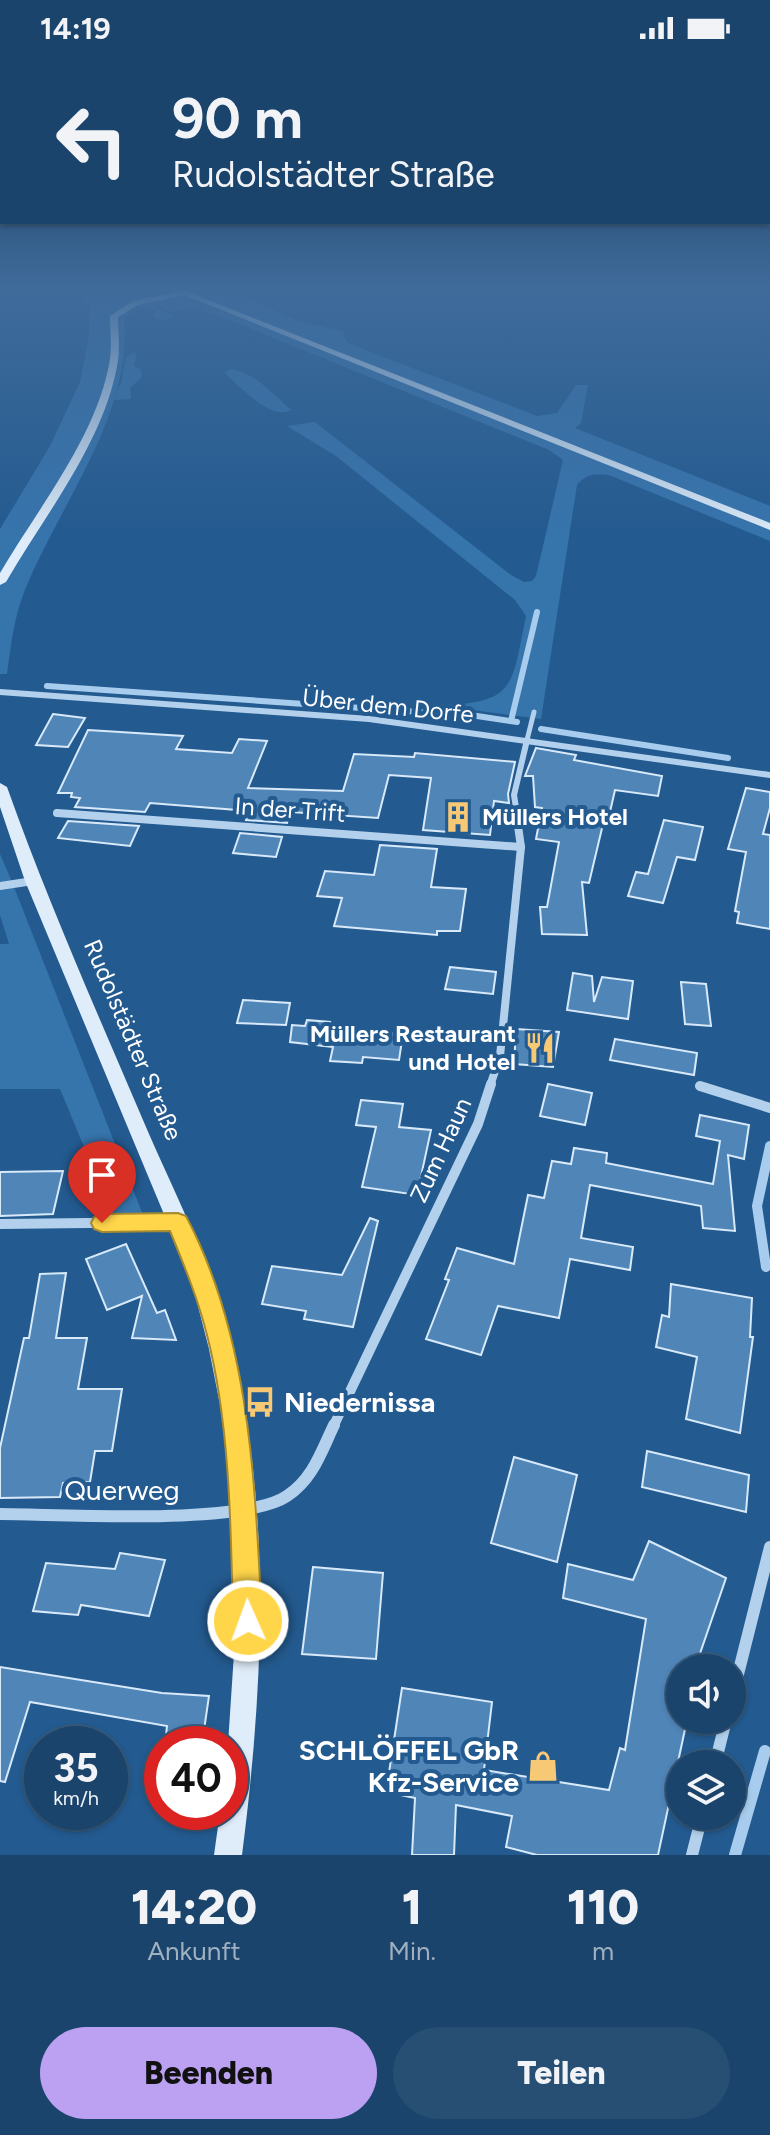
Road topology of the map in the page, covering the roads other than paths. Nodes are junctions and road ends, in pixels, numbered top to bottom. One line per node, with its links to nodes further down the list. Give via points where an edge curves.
1 (111, 372): 4 (street, via 85,438)
2 (382, 372): 3 (street)
3 (770, 527)
4 (0, 582)
5 (0, 692): 7 (street, Über dem Dorfe, via 369,719)
6 (534, 712): 7 (lane)
7 (527, 740): 8 (street, Über dem Dorfe); 11 (street, Zum Haun, via 514,795)
8 (770, 775)
9 (0, 787): 12 (street, Rudolstädter Straße)
10 (57, 813): 11 (street, In der Trift)
11 (521, 847): 18 (street, Zum Haun, via 500,1056 478,1124 310,1476 291,1497)
12 (33, 881): 13 (street); 16 (street, Rudolstädter Straße)
13 (0, 886)
14 (700, 1086): 15 (street)
15 (770, 1108)
16 (178, 1222): 17 (street); 18 (street, Rudolstädter Straße, via 219,1336)
17 (0, 1224)
18 (243, 1510): 19 (street, Querweg); 23 (street, Rudolstädter Straße, via 247,1704)
19 (0, 1514)
20 (770, 1547): 21 (street)
21 (743, 1654)
22 (698, 1830): 24 (street)
23 (228, 1855)
24 (692, 1855)

